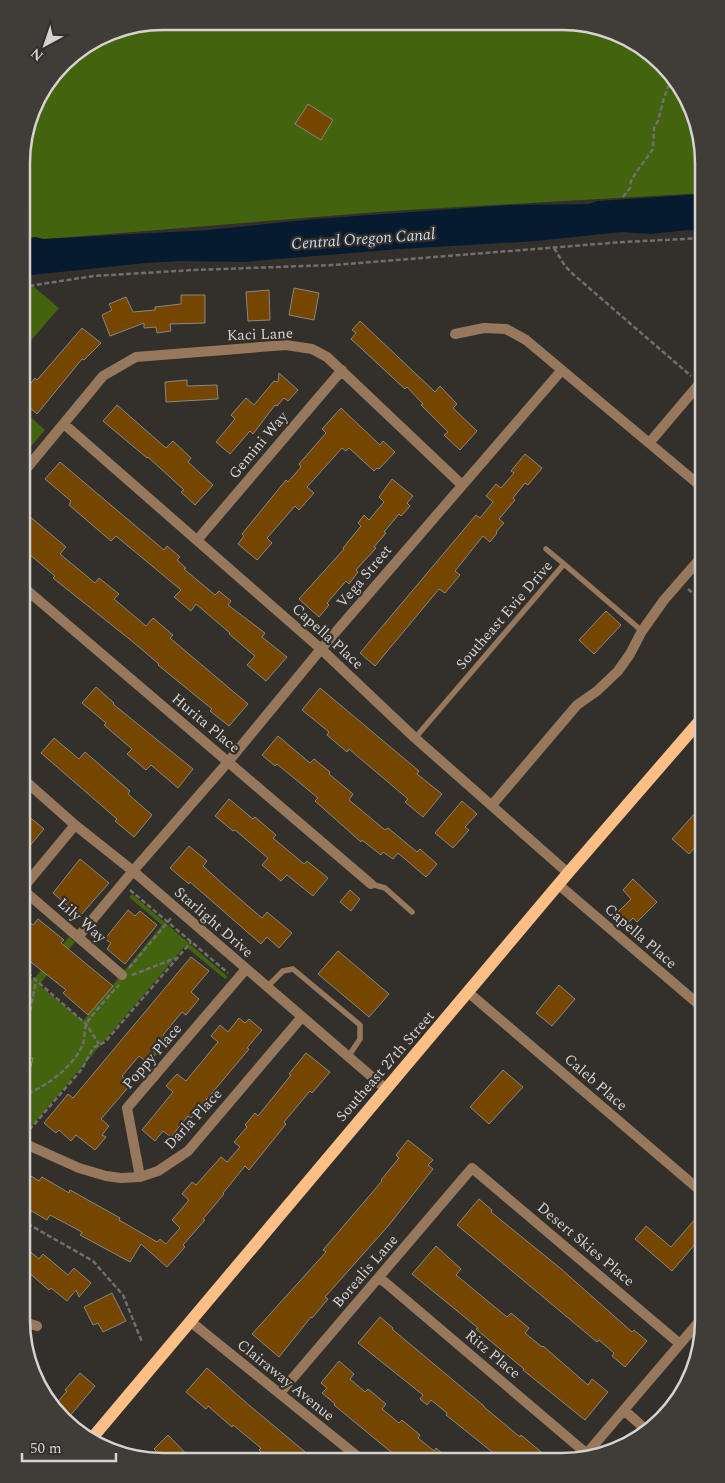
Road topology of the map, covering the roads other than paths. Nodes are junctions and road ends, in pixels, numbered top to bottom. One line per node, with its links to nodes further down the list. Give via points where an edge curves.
1 (455, 334): 3 (street, via 484,328 506,329 526,340)
2 (342, 370): 5 (street, Kaci Lane, via 312,348 286,345 136,357 103,376); 9 (street, Kaci Lane); 10 (street, Gemini Way)
3 (561, 371): 6 (street); 9 (street, Vega Street)
4 (695, 389): 6 (street)
5 (64, 424): 7 (street, Kaci Lane); 10 (street, Capella Place)
6 (650, 442): 8 (street)
7 (30, 464)
8 (695, 481)
9 (462, 485): 16 (street, Vega Street)
10 (198, 539): 16 (street, Capella Place)
11 (546, 549): 12 (lane)
12 (564, 564): 15 (lane, Southeast Evie Drive); 18 (lane, Southeast Evie Drive)
13 (695, 564): 15 (street)
14 (30, 593): 19 (street, Hurita Place)
15 (642, 631): 21 (street, via 618,671 577,704)
16 (321, 649): 18 (street, Capella Place); 19 (street, Vega Street)
17 (695, 726): 24 (main road, Southeast 27th Street)
18 (415, 738): 21 (street, Capella Place)
19 (228, 762): 23 (street, Vega Street); 26 (street, Hurita Place)
20 (30, 785): 22 (street, Starlight Drive)
21 (492, 804): 24 (street, Capella Place)
22 (76, 825): 23 (street, Starlight Drive); 25 (street)
23 (133, 871): 30 (street, Vega Street); 31 (street, Starlight Drive)
24 (568, 873): 27 (main road, Southeast 27th Street)
25 (30, 880)
26 (371, 884): 29 (lane, via 385,888)
27 (559, 885): 34 (main road, Southeast 27th Street); 35 (street, Capella Place)
28 (30, 896): 30 (street, Lily Way)
29 (412, 912)
30 (78, 937): 32 (street, Lily Way)
31 (246, 970): 33 (street, Starlight Drive); 41 (street, Poppy Place, via 127,1108)
32 (123, 978)
33 (266, 987): 36 (street, Starlight Drive); 37 (lane, via 282,971 293,969 360,1024 360,1039)
34 (469, 993): 38 (main road, Southeast 27th Street); 42 (street, Caleb Place)
35 (695, 1001)
36 (301, 1018): 37 (street, Starlight Drive); 41 (street, Darla Place, via 188,1151 158,1171)
37 (348, 1057): 38 (street, Starlight Drive)
38 (386, 1089): 44 (main road, Southeast 27th Street)
39 (30, 1146): 41 (street, Darla Place, via 78,1168 106,1176)
40 (472, 1168): 43 (street, Borealis Lane); 48 (street, Desert Skies Place)
41 (140, 1177)
42 (695, 1185)
43 (380, 1278): 49 (street, Borealis Lane); 54 (street, Ritz Place)
44 (191, 1322): 49 (street, Clairaway Avenue); 52 (main road, Southeast 27th Street)
45 (30, 1324): 46 (street)
46 (37, 1326)
47 (695, 1326): 48 (street)
48 (680, 1344): 50 (street)
49 (280, 1393): 55 (street, Clairaway Avenue)
50 (624, 1410): 51 (street); 53 (street)
51 (642, 1426)
52 (95, 1434)
53 (591, 1449)
54 (580, 1452)
55 (352, 1453)

